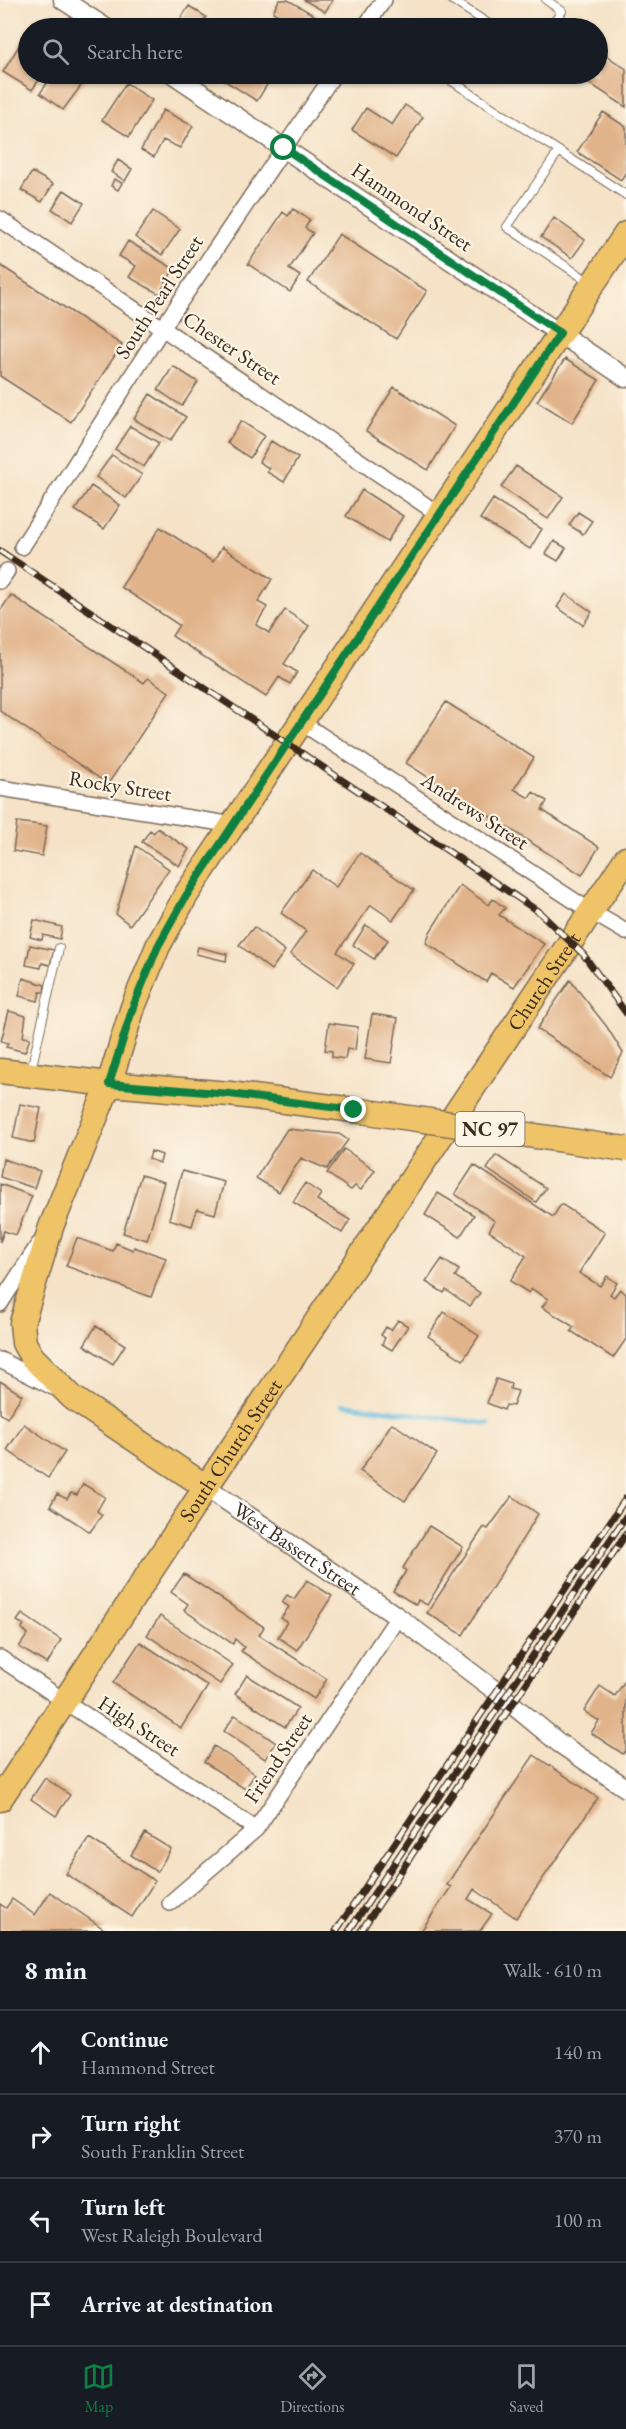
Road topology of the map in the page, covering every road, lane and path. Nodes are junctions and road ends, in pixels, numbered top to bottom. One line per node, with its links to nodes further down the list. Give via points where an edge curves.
1 (63, 0): 5 (street)
2 (384, 0): 6 (street)
3 (452, 0): 7 (lane)
4 (546, 0): 8 (lane, via 562,11)
5 (91, 18)
6 (373, 18)
7 (480, 18)
8 (557, 18)
9 (188, 84): 12 (street, Hammond Street)
10 (327, 84): 12 (street, South Pearl Street)
11 (456, 84): 13 (lane)
12 (284, 148): 18 (street, South Pearl Street); 19 (street, Hammond Street)
13 (559, 151): 14 (lane); 17 (lane, via 507,227)
14 (626, 195)
15 (0, 219): 18 (street, Chester Street)
16 (626, 234): 17 (main road, West Bassett Street)
17 (592, 284): 19 (main road, West Bassett Street)
18 (163, 327): 21 (street, Chester Street); 22 (street, South Pearl Street)
19 (560, 333): 20 (street, Hammond Street); 21 (main road, West Bassett Street)
20 (626, 378)
21 (440, 514): 23 (main road, West Bassett Street)
22 (22, 547)
23 (302, 723): 25 (main road, West Bassett Street); 27 (street, Andrews Street)
24 (0, 788): 25 (street, Rocky Street)
25 (234, 825): 32 (main road, West Bassett Street, via 158,946 133,1007)
26 (626, 859): 27 (main road, Church Street)
27 (590, 911): 28 (street, Andrews Street); 33 (main road, Church Street)
28 (626, 932)
29 (59, 948): 31 (lane)
30 (0, 1071): 31 (main road, NC 97)
31 (30, 1075): 32 (main road, NC 97)
32 (109, 1084): 34 (main road, NC 97, bridge, via 230,1094); 35 (main road, West Bassett Street)
33 (463, 1103): 39 (main road, South Church Street)
34 (626, 1149)
35 (51, 1227): 36 (street); 38 (main road, West Bassett Street, via 22,1323 24,1343 32,1357)
36 (0, 1304)
37 (0, 1360): 38 (street)
38 (73, 1398): 39 (main road, West Bassett Street)
39 (206, 1487): 40 (street, West Bassett Street); 42 (main road, South Church Street)
40 (398, 1617): 43 (street, West Bassett Street, via 559,1743); 45 (street, Friend Street)
41 (0, 1658): 42 (street, High Street)
42 (64, 1702): 44 (main road, South Church Street); 45 (street, High Street)
43 (626, 1788)
44 (0, 1799)
45 (256, 1829): 46 (street, Friend Street)
46 (170, 1903)

